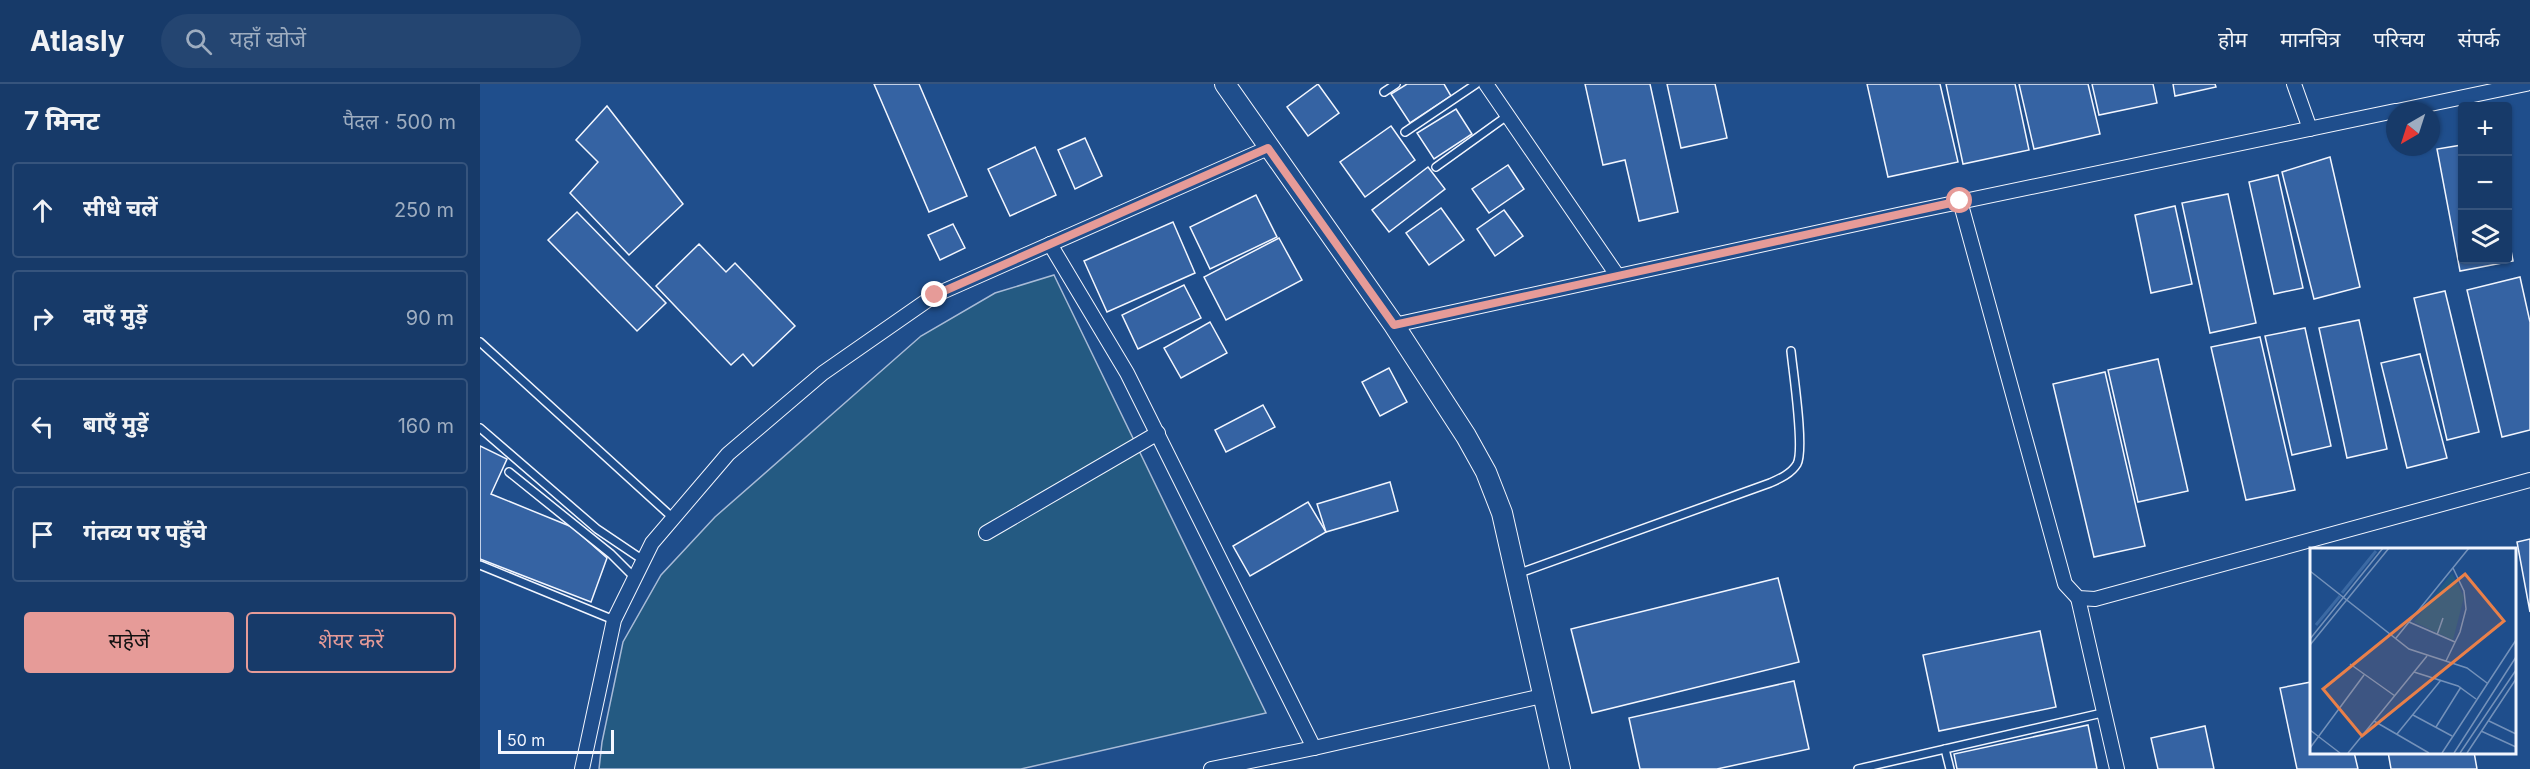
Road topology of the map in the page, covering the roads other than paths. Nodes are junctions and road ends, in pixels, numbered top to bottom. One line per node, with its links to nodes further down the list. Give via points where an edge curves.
1 (1225, 84): 13 (street)
2 (1396, 84): 7 (lane)
3 (1476, 84): 12 (lane)
4 (1486, 84): 10 (street)
5 (2294, 84): 11 (street)
6 (2526, 84): 8 (street)
7 (1384, 92)
8 (2439, 102)
9 (2386, 113): 11 (street)
10 (1507, 116): 14 (lane); 17 (street)
11 (2310, 129): 15 (street)
12 (1406, 132)
13 (1268, 148): 16 (street); 18 (street)
14 (1436, 166)
15 (1960, 201): 17 (street); 31 (street, via 2065,584)
16 (1050, 244): 22 (street); 25 (street, via 935,295 824,373 728,454)
17 (1617, 275): 18 (street)
18 (1394, 325): 29 (street, via 1486,472 1502,513)
19 (480, 342): 25 (lane)
20 (1791, 351): 29 (lane, via 1800,447 1797,464 1787,474)
21 (480, 428): 27 (lane, via 597,529)
22 (1158, 433): 26 (street); 35 (street)
23 (509, 472): 30 (lane)
24 (2530, 480): 31 (street, via 2096,600)
25 (673, 518): 27 (street)
26 (986, 533)
27 (643, 560): 30 (street)
28 (480, 565): 32 (lane)
29 (1515, 575): 33 (street)
30 (635, 578): 32 (street)
31 (2078, 598): 34 (street)
32 (614, 620): 37 (street)
33 (1542, 696): 35 (street); 39 (street)
34 (2102, 713): 36 (lane); 42 (street)
35 (1314, 748): 38 (street)
36 (1945, 749): 40 (lane); 41 (lane)
37 (582, 769)
38 (1211, 769)
39 (1560, 769)
40 (1858, 769)
41 (1950, 769)
42 (2117, 769)

